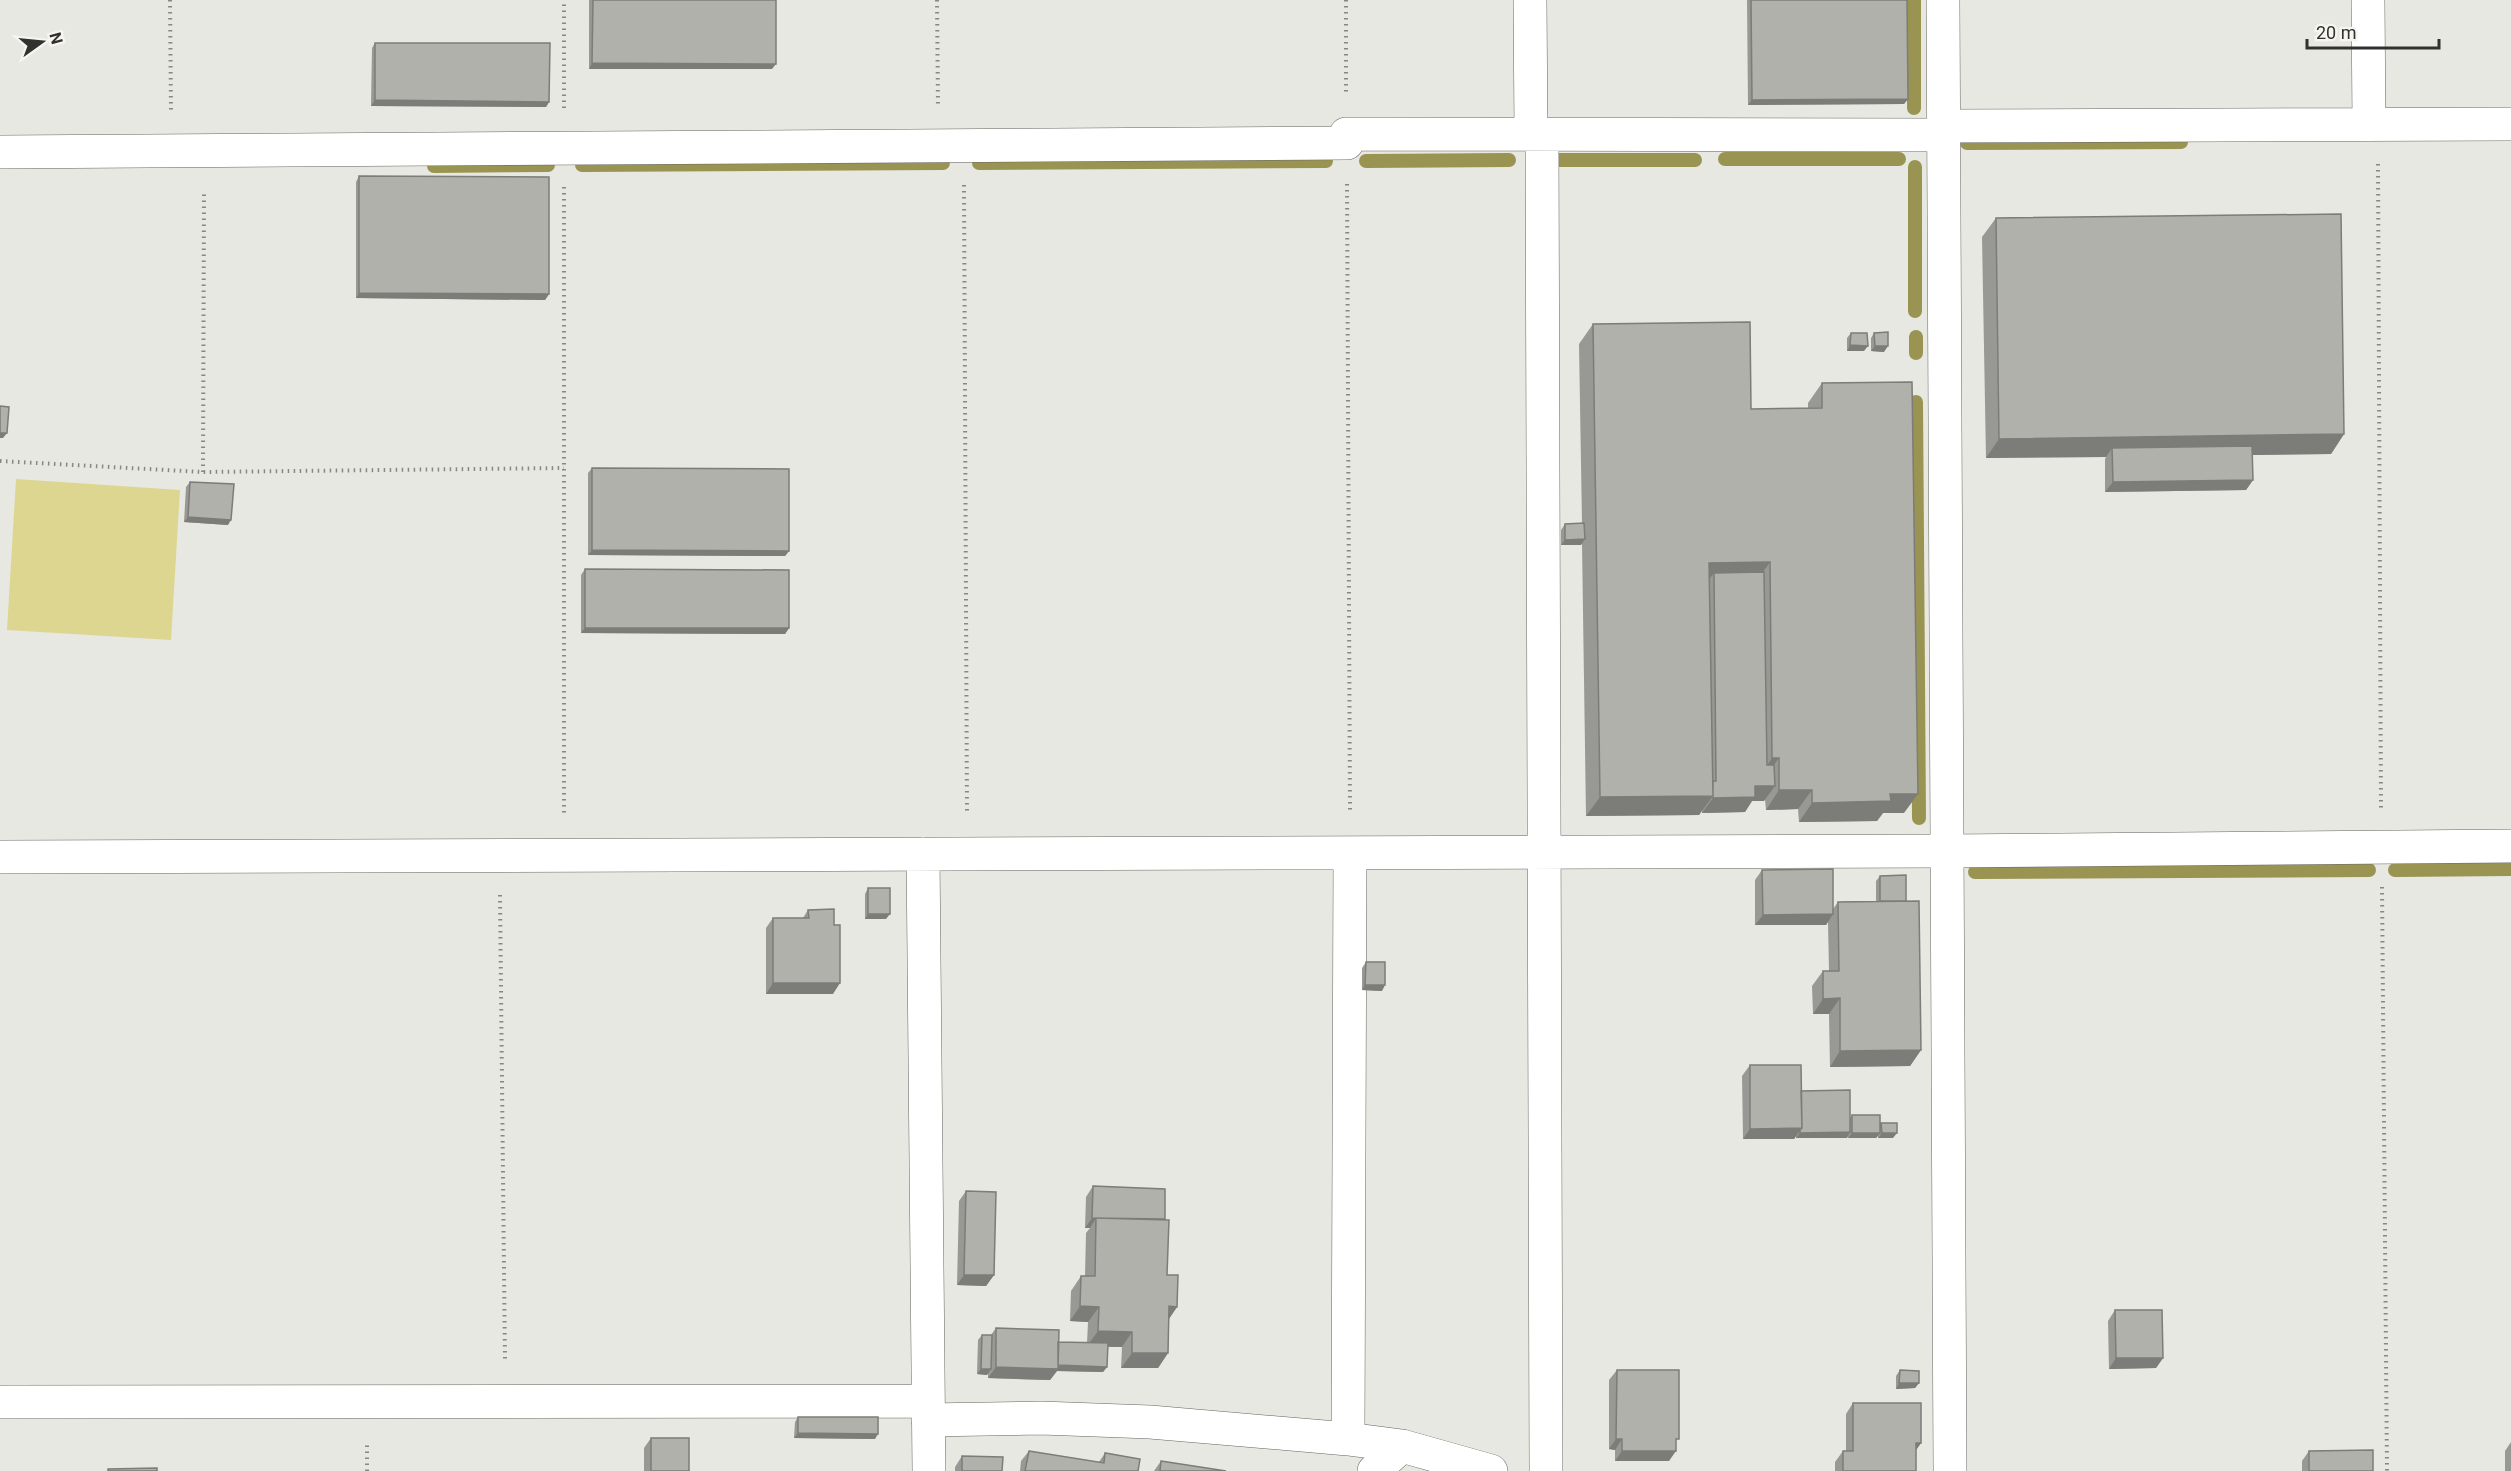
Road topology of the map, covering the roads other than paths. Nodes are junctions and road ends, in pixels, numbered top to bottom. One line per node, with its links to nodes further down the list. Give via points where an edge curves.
1 (1530, 0): 7 (street)
2 (1943, 0): 6 (street)
3 (2368, 0): 4 (street)
4 (2374, 124): 5 (street); 6 (street)
5 (2511, 124)
6 (1943, 130): 7 (street); 10 (street)
7 (1536, 134): 8 (street, via 951,146); 12 (street)
8 (0, 152)
9 (2511, 846): 10 (street)
10 (1947, 851): 12 (street); 23 (street)
11 (1350, 853): 12 (street); 13 (street); 17 (street)
12 (1544, 853): 22 (street)
13 (923, 854): 14 (street); 16 (street)
14 (0, 857)
15 (0, 1402): 16 (street, via 506,1401)
16 (928, 1410): 17 (street, via 1150,1422); 19 (street)
17 (1348, 1439): 18 (street)
18 (1402, 1446): 20 (street); 21 (street)
19 (929, 1471)
20 (1374, 1471)
21 (1491, 1471)
22 (1546, 1471)
23 (1950, 1471)

